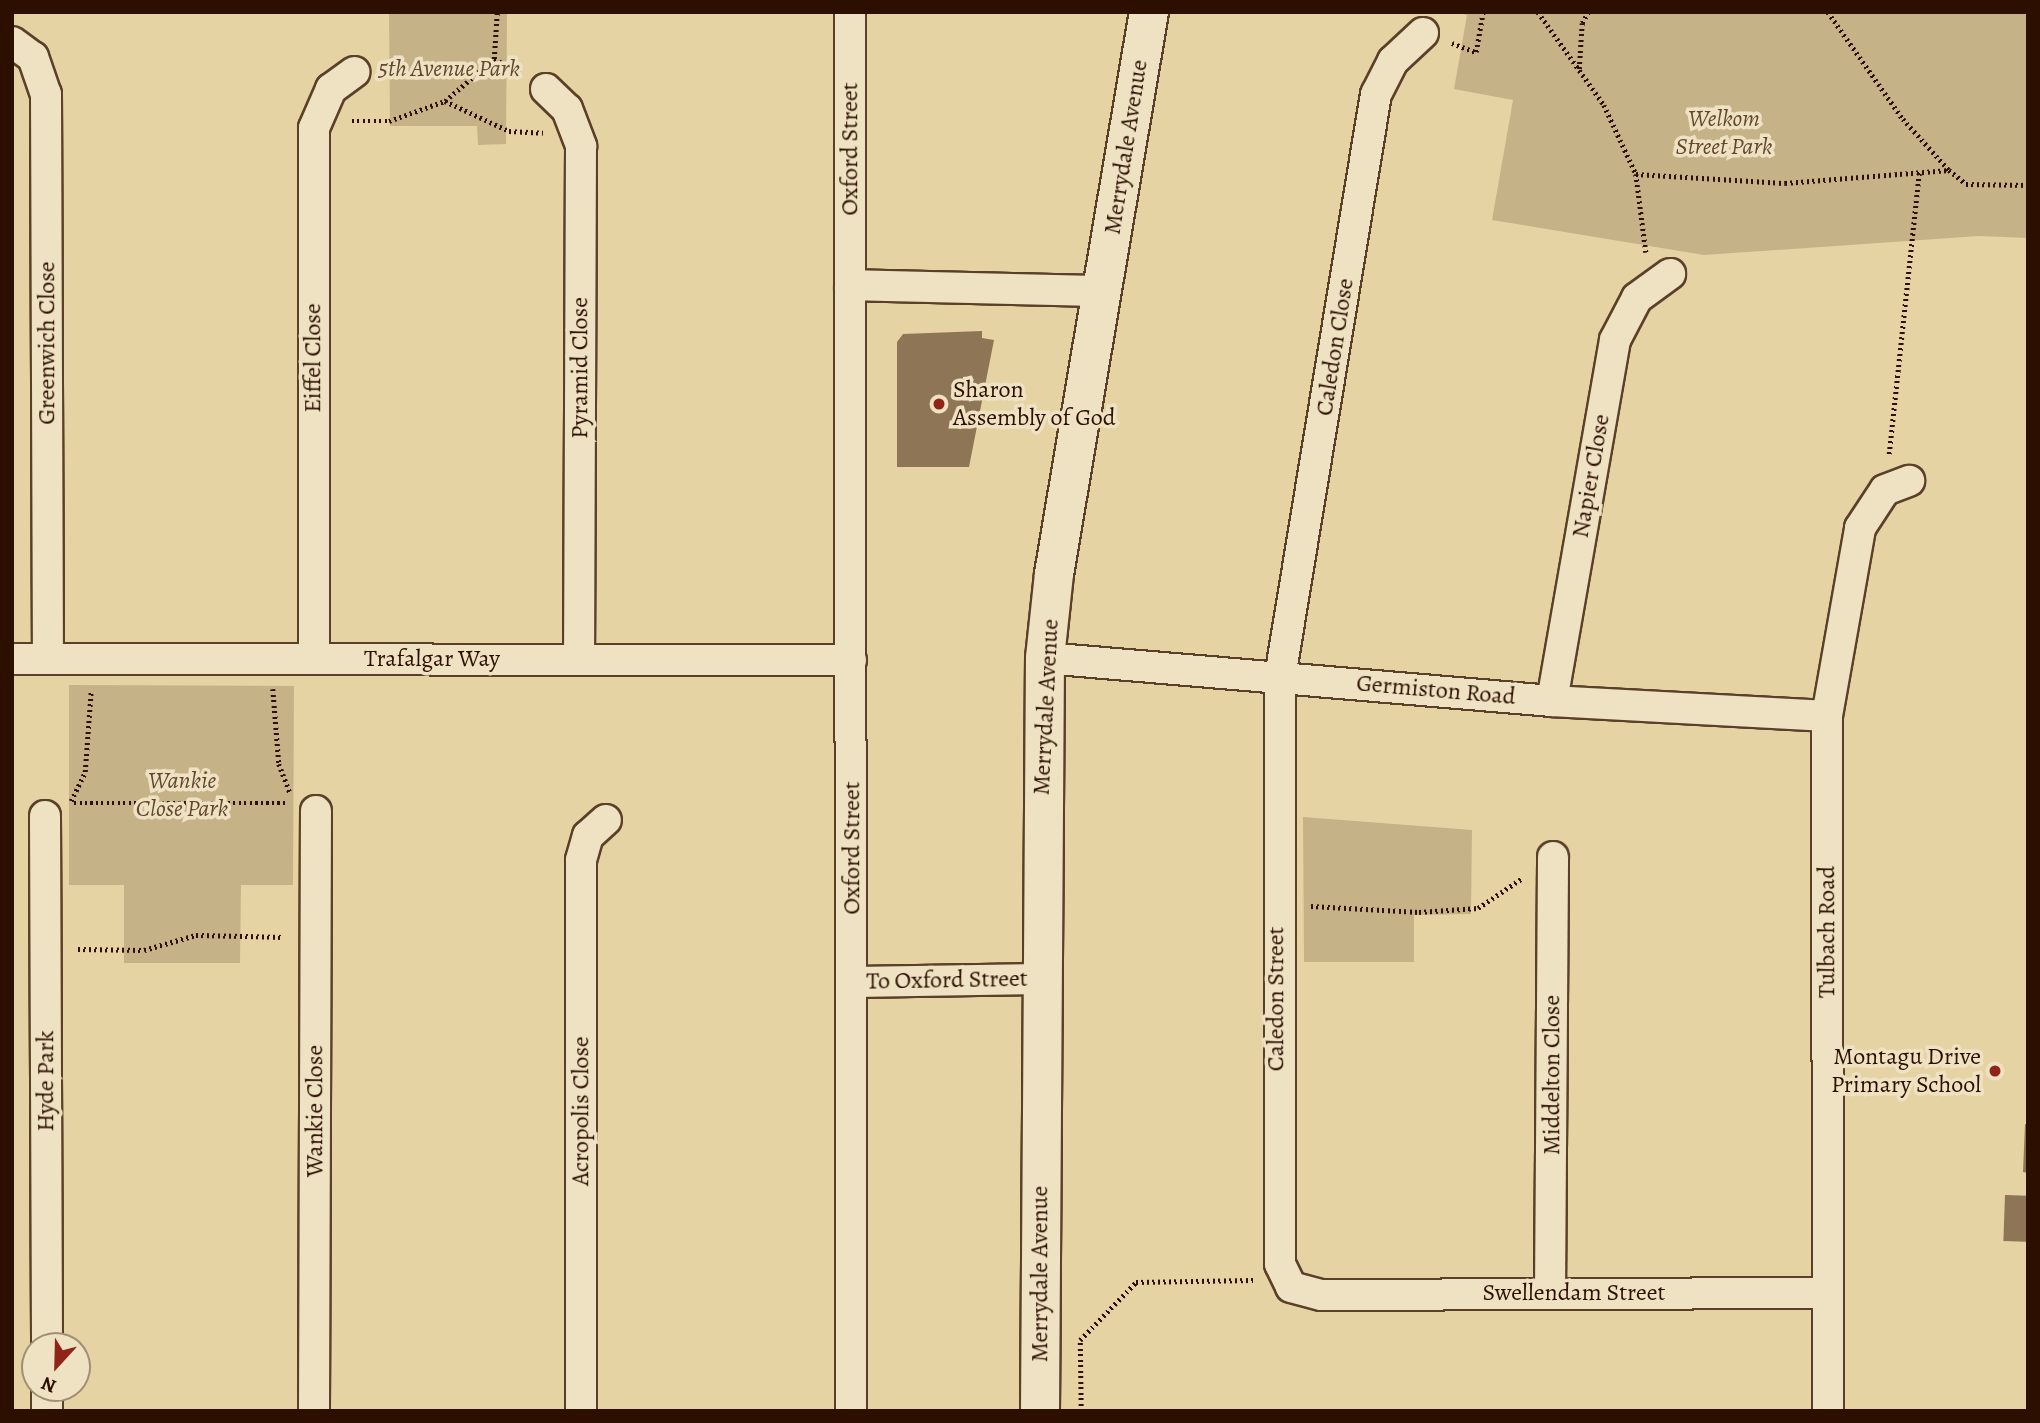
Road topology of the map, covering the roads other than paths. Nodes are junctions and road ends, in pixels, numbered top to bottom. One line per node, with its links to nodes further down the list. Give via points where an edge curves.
1 (850, 12): 8 (street, Oxford Street)
2 (1149, 12): 9 (street, Merrydale Avenue)
3 (1423, 33): 17 (street, Caledon Close, via 1393,61 1376,94)
4 (12, 42): 13 (street, Greenwich Close, via 33,57 46,94)
5 (354, 72): 14 (street, Eiffel Close, via 322,104 313,148)
6 (547, 89): 15 (street, Pyramid Close, via 568,109 582,146)
7 (1661, 279): 18 (street, Napier Close, via 1637,298 1615,340)
8 (850, 285): 9 (street); 16 (street, Oxford Street)
9 (1102, 291): 11 (street, Merrydale Avenue)
10 (1897, 486): 19 (street, Tulbach Road, via 1860,528)
11 (1045, 658): 17 (street, Germiston Road); 24 (street, Merrydale Avenue)
12 (12, 659): 13 (street, Trafalgar Way)
13 (48, 659): 14 (street, Trafalgar Way)
14 (314, 659): 15 (street, Trafalgar Way)
15 (579, 659): 16 (street, Trafalgar Way)
16 (851, 660): 25 (street, Oxford Street)
17 (1280, 677): 18 (street, Germiston Road); 28 (street, Caledon Street, via 1276,1242 1286,1279 1299,1291)
18 (1552, 701): 19 (street, Germiston Road)
19 (1828, 716): 27 (street, Tulbach Road)
20 (316, 811): 30 (street, Wankie Close)
21 (45, 816): 29 (street, Hyde Park)
22 (606, 820): 31 (street, Acropolis Close, via 588,836 581,860)
23 (1553, 857): 26 (street, Middelton Close)
24 (1041, 979): 25 (street, To Oxford Street); 33 (street, Merrydale Avenue)
25 (853, 982): 32 (street, Oxford Street)
26 (1550, 1293): 27 (street, Swellendam Street); 28 (street, Swellendam Street)
27 (1827, 1293): 34 (street, Tulbach Road)
28 (1321, 1295)
29 (47, 1332)
30 (314, 1411)
31 (581, 1411)
32 (851, 1411)
33 (1040, 1411)
34 (1828, 1411)

